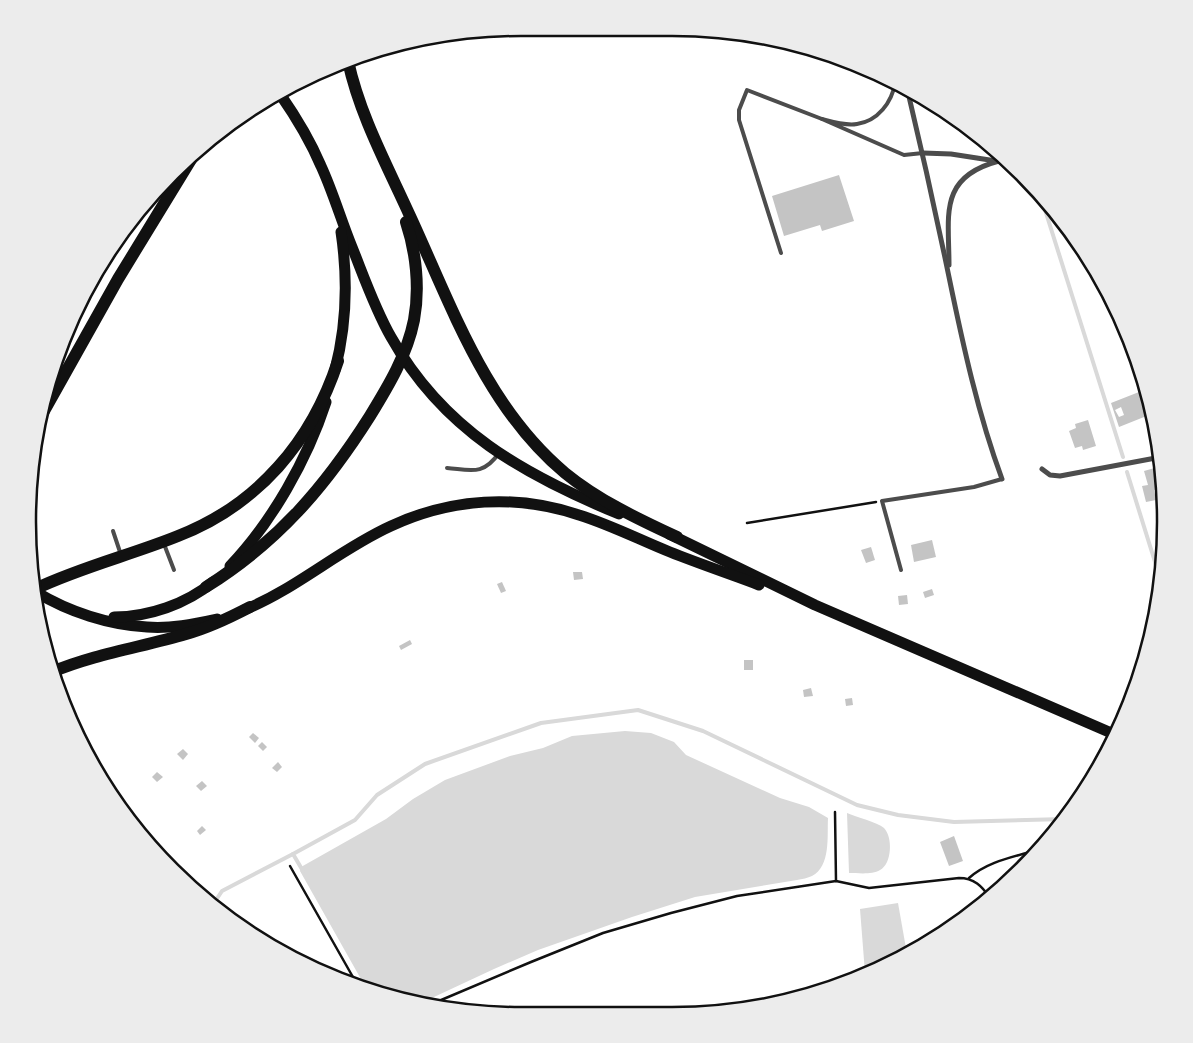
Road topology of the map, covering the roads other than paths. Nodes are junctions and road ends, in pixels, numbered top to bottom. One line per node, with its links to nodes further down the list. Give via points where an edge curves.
1 (350, 68): 9 (highway, via 359,100)
2 (894, 90): 5 (lane, via 886,106 872,119 857,124)
3 (283, 99): 11 (main road, via 312,147)
4 (910, 99): 6 (street)
5 (822, 119): 6 (lane, via 904,155); 12 (lane, via 747,90 739,110 739,120)
6 (923, 153): 7 (street); 13 (street)
7 (994, 159)
8 (996, 161): 13 (street, via 973,170 952,194 949,214)
9 (386, 166): 22 (highway, via 467,342 518,425 550,459 582,486); 28 (highway, via 408,228 414,258 416,299 404,354 364,426 306,504 260,549)
10 (182, 175): 15 (highway)
11 (335, 204): 14 (main road, via 346,284 344,328); 16 (main road, via 390,336 421,381 454,418)
12 (781, 253)
13 (950, 278): 20 (street, via 977,397)
14 (338, 360): 23 (highway, via 327,392 307,431 276,470 226,512); 28 (main road, via 316,430 291,482 240,556)
15 (54, 394)
16 (499, 453): 18 (lane, via 483,469); 22 (main road, via 560,489)
17 (1153, 458): 19 (street, via 1060,476 1050,475)
18 (447, 468)
19 (1042, 469)
20 (1002, 479): 26 (lane, via 974,487 882,501)
21 (113, 531): 24 (lane)
22 (677, 537): 30 (main road)
23 (163, 542): 24 (highway); 25 (lane)
24 (122, 556): 27 (highway, via 78,570)
25 (174, 570)
26 (901, 570)
27 (40, 587)
28 (206, 588): 32 (main road, via 166,608 138,616 108,617)
29 (42, 595): 32 (main road)
30 (815, 605): 31 (main road, via 580,515 541,505 501,501 426,512 393,525); 34 (main road)
31 (250, 608): 32 (main road, via 202,622 148,628 112,622); 33 (highway, via 186,634)
32 (73, 610)
33 (60, 669)
34 (1109, 732)

